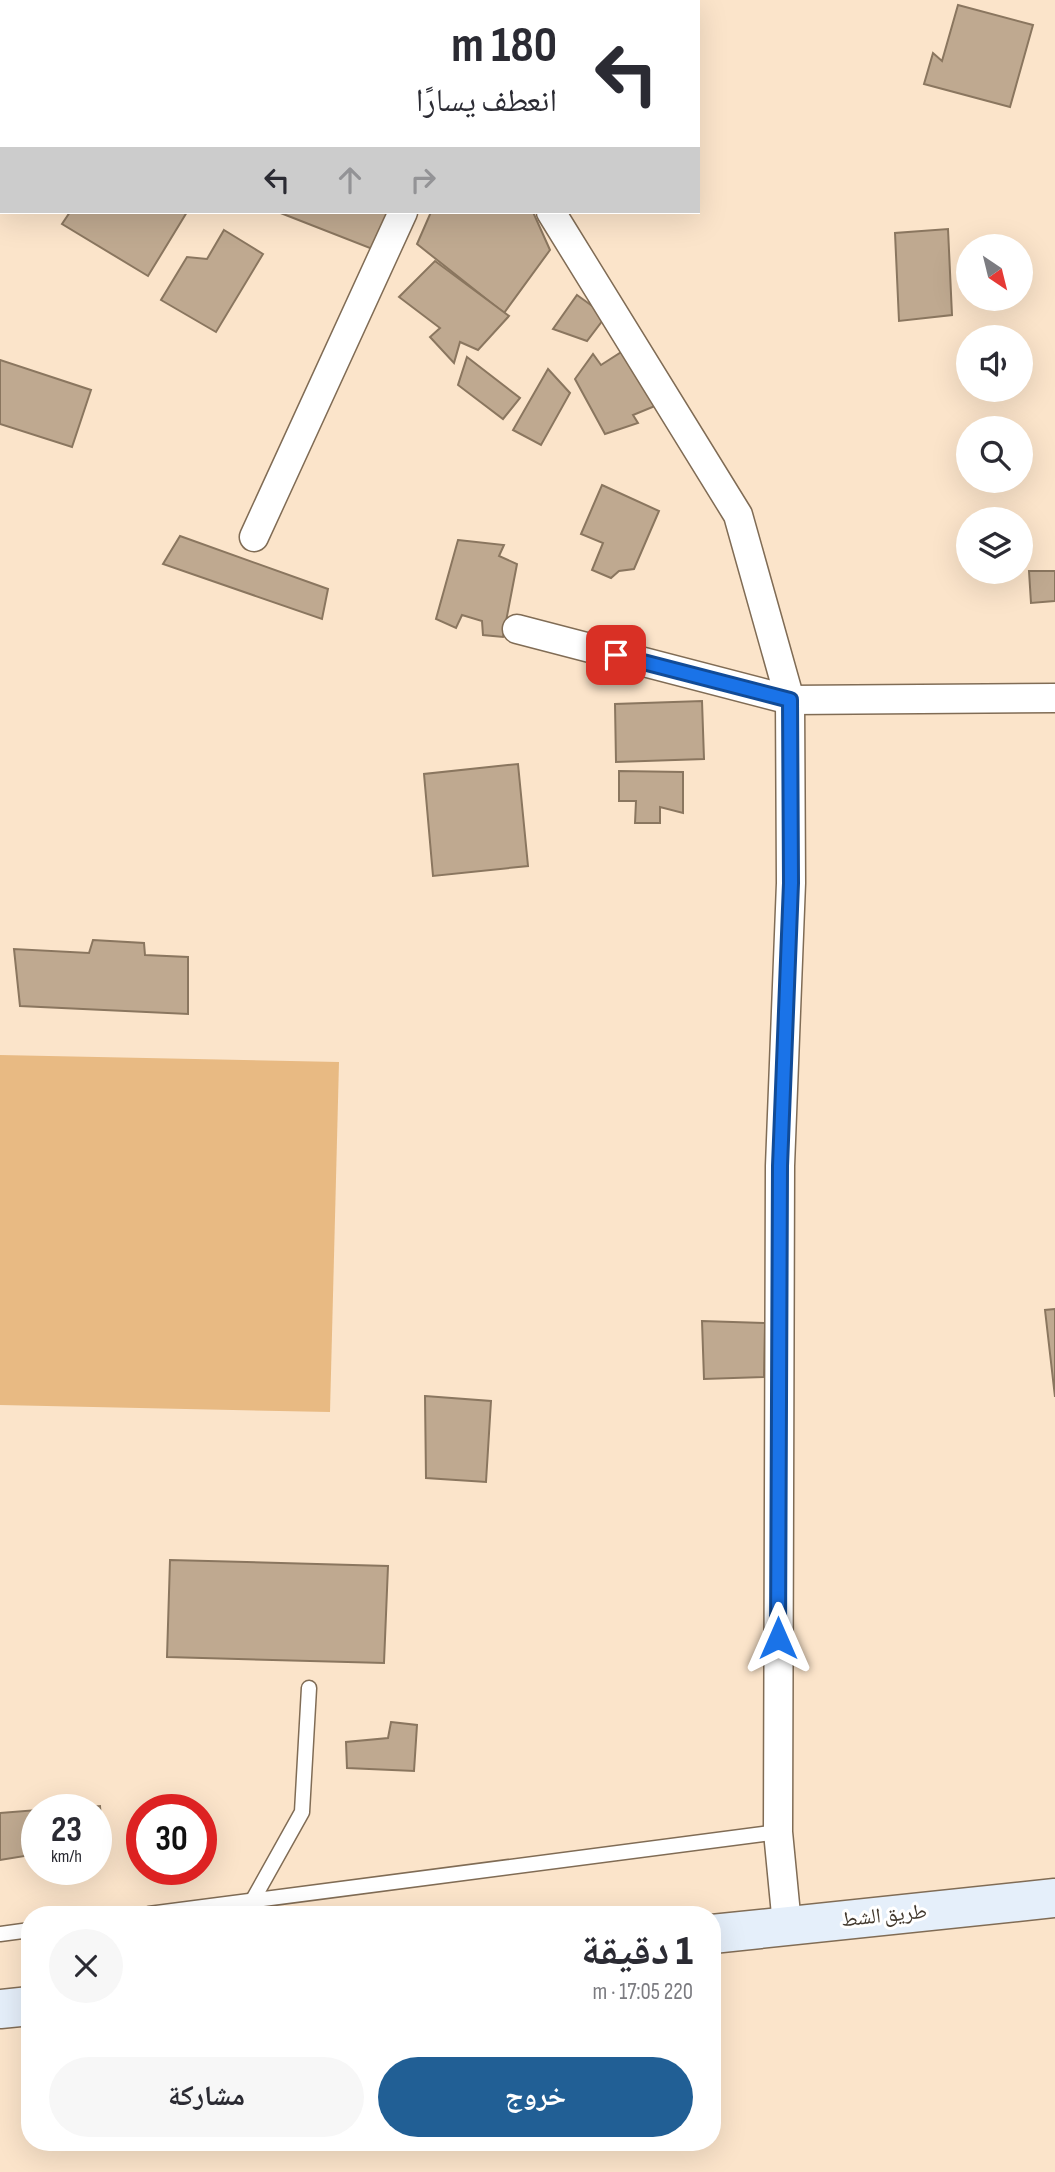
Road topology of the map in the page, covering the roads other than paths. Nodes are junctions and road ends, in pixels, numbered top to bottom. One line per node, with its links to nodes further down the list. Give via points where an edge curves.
1 (402, 214): 3 (street)
2 (552, 214): 6 (street, via 738,516)
3 (254, 537)
4 (517, 629): 6 (street)
5 (1055, 698): 6 (street)
6 (790, 700): 8 (street, via 791,883 780,1180)
7 (309, 1688): 10 (lane, via 302,1812)
8 (778, 1832): 11 (lane); 12 (street)
9 (1055, 1898): 12 (main road, طريق الشط)
10 (250, 1906)
11 (263, 1906)
12 (787, 1925): 14 (main road, طريق الشط)
13 (21, 1931): 15 (lane)
14 (721, 1933)
15 (0, 1934)
16 (21, 2007): 17 (main road)
17 (0, 2009)

